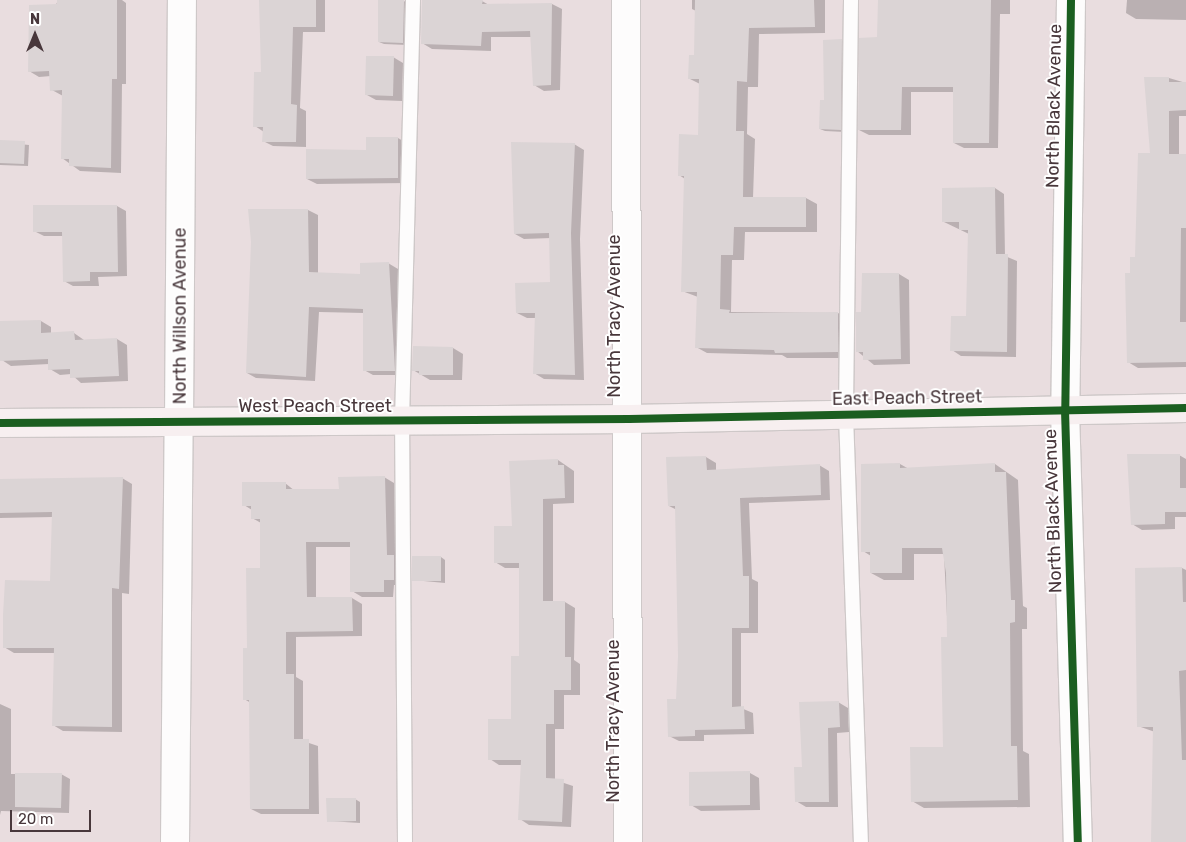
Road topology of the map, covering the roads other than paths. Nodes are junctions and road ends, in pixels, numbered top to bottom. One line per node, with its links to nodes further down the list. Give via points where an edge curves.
1 (182, 0): 11 (street, North Willson Avenue)
2 (413, 0): 10 (lane)
3 (626, 0): 9 (street, North Tracy Avenue)
4 (851, 0): 8 (lane)
5 (1070, 0): 7 (street, North Black Avenue)
6 (1186, 408): 7 (main road, East Peach Street)
7 (1065, 410): 8 (main road, East Peach Street); 17 (street, North Black Avenue)
8 (846, 415): 9 (main road, East Peach Street); 16 (lane)
9 (629, 419): 10 (main road, West Peach Street); 15 (street, North Tracy Avenue)
10 (402, 421): 11 (main road, West Peach Street); 14 (lane)
11 (179, 422): 12 (main road, West Peach Street); 13 (street, North Willson Avenue)
12 (0, 423)
13 (175, 842)
14 (405, 842)
15 (628, 842)
16 (860, 842)
17 (1078, 842)

